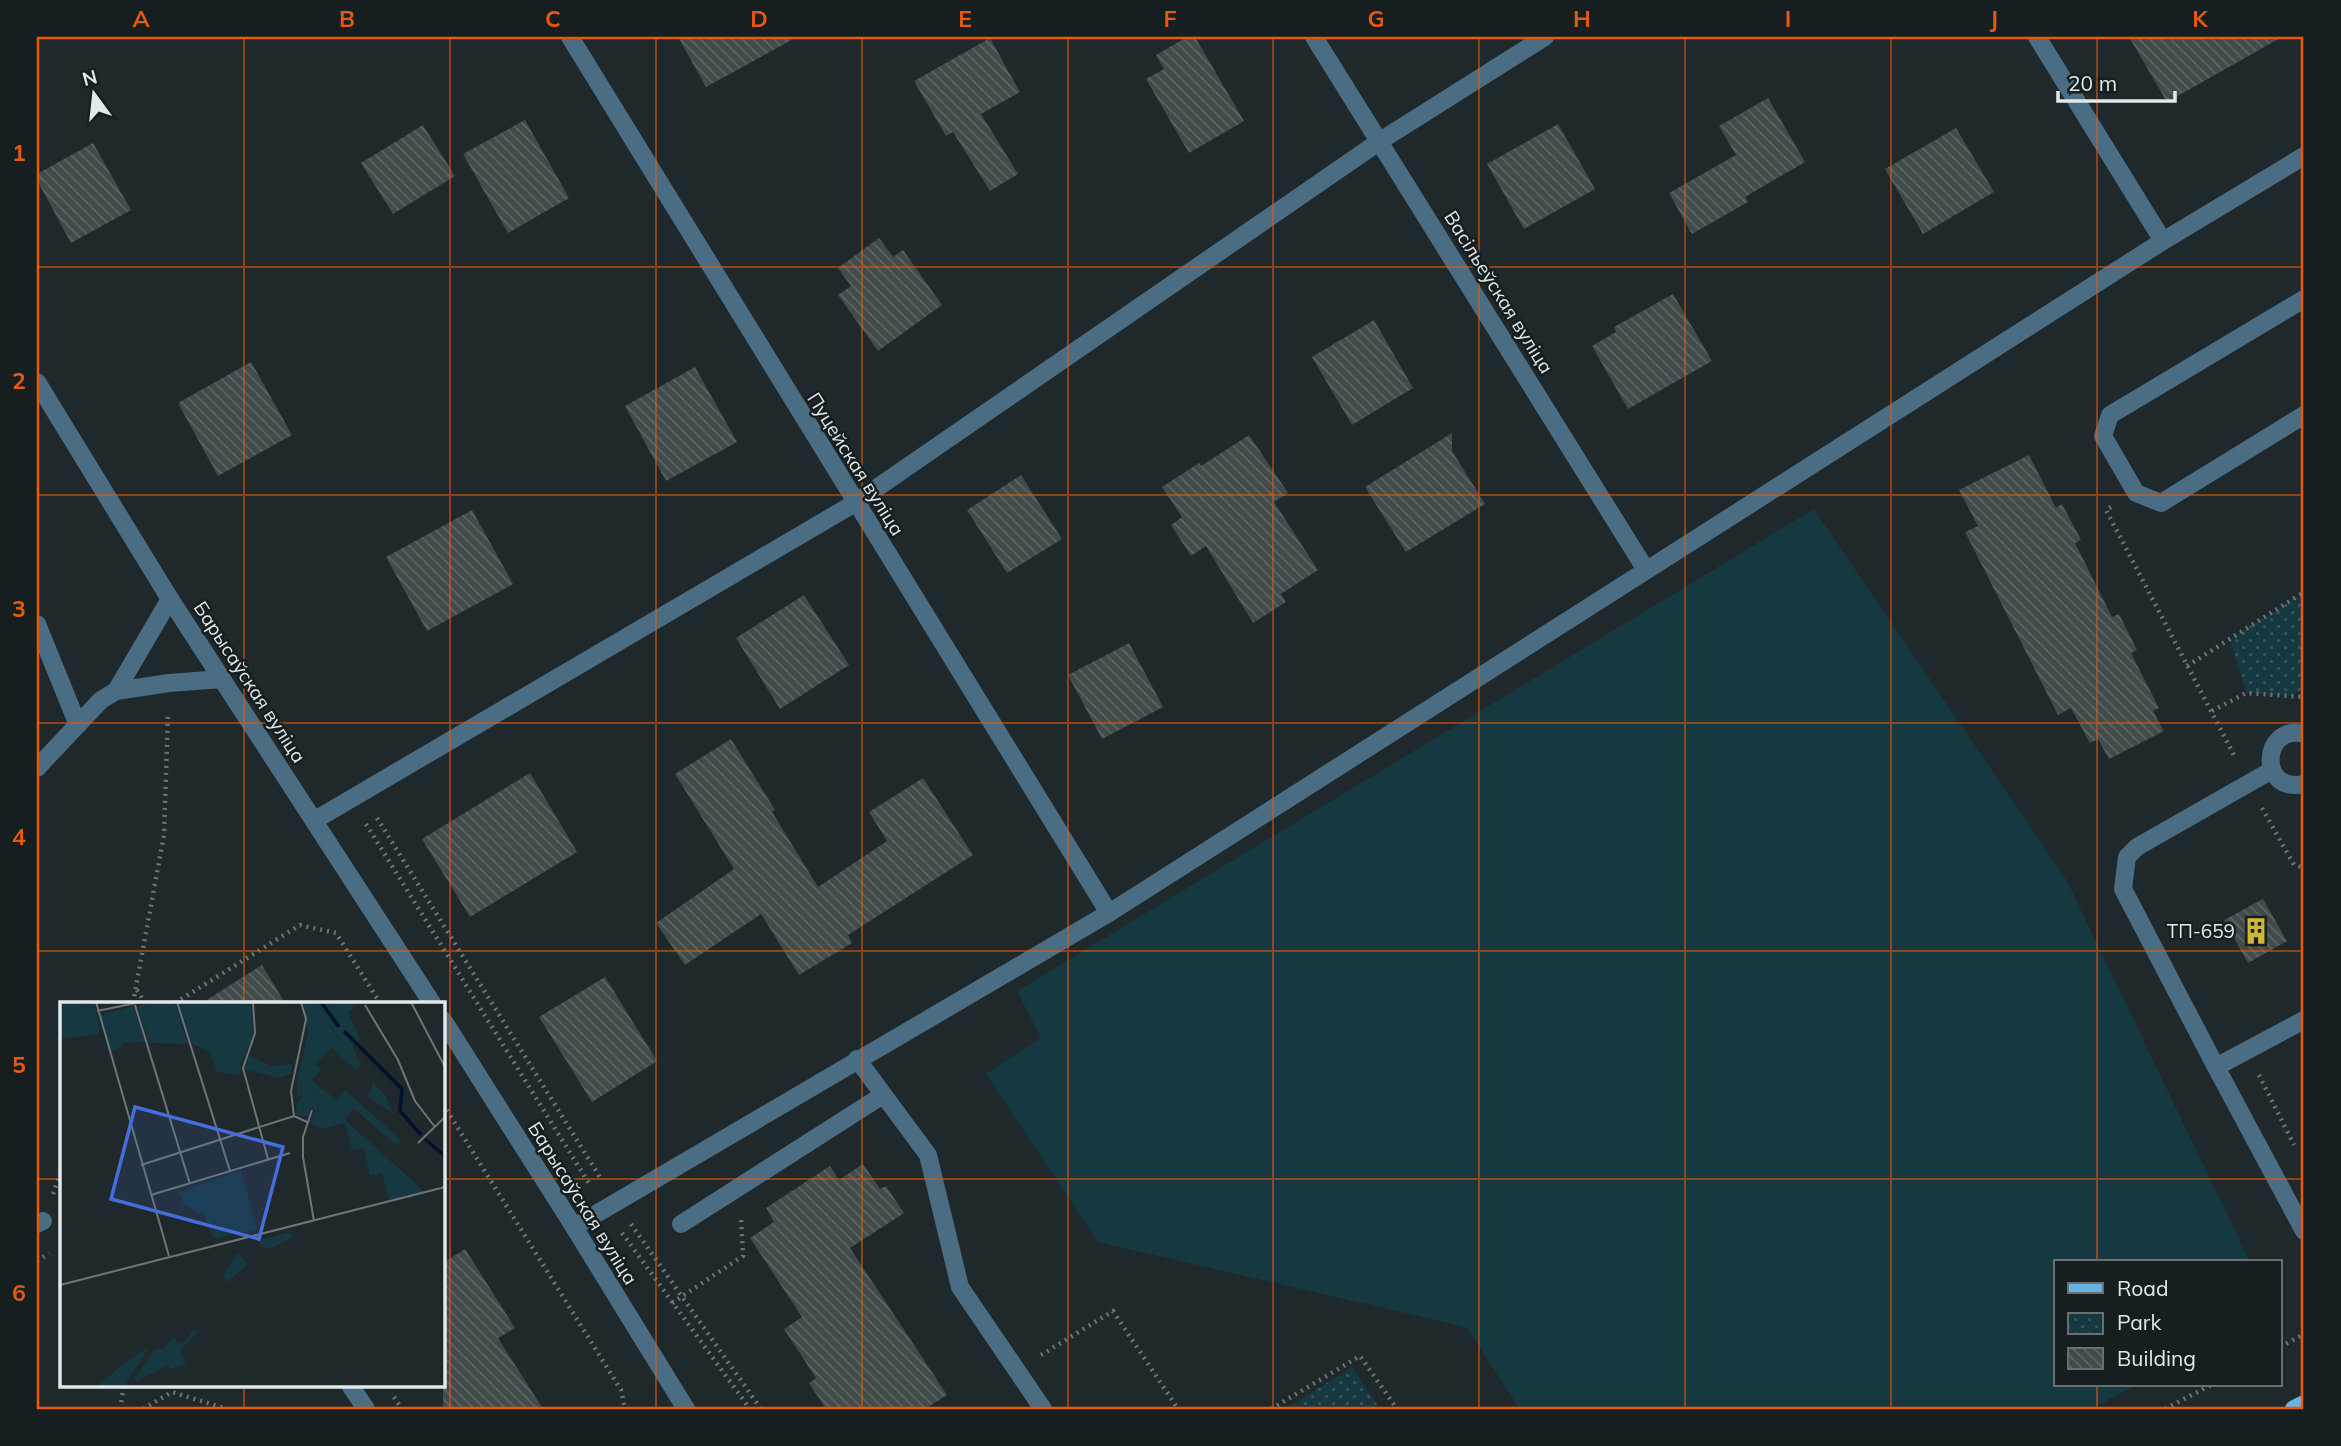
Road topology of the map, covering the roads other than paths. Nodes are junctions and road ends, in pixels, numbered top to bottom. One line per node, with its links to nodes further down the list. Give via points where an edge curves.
1 (570, 37): 11 (street, Пуцейская вуліца)
2 (1314, 37): 5 (street, Васільеўская вуліца)
3 (1545, 37): 5 (street)
4 (2037, 37): 7 (street)
5 (1380, 141): 11 (street); 12 (street, Васільеўская вуліца)
6 (2304, 156): 7 (street)
7 (2163, 241): 12 (street)
8 (2302, 305): 10 (street, via 2110,415 2103,436 2136,493 2161,503)
9 (37, 382): 13 (street, Барысаўская вуліца)
10 (2304, 415)
11 (855, 503): 22 (street); 23 (street, Пуцейская вуліца)
12 (1646, 570): 23 (street)
13 (170, 599): 15 (street, Барысаўская вуліца); 16 (street)
14 (37, 624): 17 (street)
15 (222, 679): 16 (street); 22 (street, Барысаўская вуліца)
16 (116, 691): 17 (street)
17 (78, 724): 19 (street)
18 (2304, 734): 20 (street, via 2285,735 2276,742 2270,753)
19 (37, 768)
20 (2272, 770): 21 (street, via 2284,783); 28 (street, via 2127,857 2123,889)
21 (2304, 784)
22 (315, 820): 24 (street, Барысаўская вуліца)
23 (1109, 913): 27 (street)
24 (431, 1002)
25 (2304, 1020): 28 (street)
26 (444, 1022): 31 (street, Барысаўская вуліца)
27 (857, 1059): 29 (street); 31 (street)
28 (2216, 1067): 32 (street)
29 (883, 1095): 30 (street); 37 (street, via 928,1155 960,1287)
30 (681, 1224)
31 (574, 1227): 36 (street, Барысаўская вуліца)
32 (2304, 1231)
33 (351, 1386): 35 (street)
34 (2304, 1404): 38 (main road)
35 (366, 1409)
36 (687, 1409)
37 (1043, 1409)
38 (2294, 1409)

